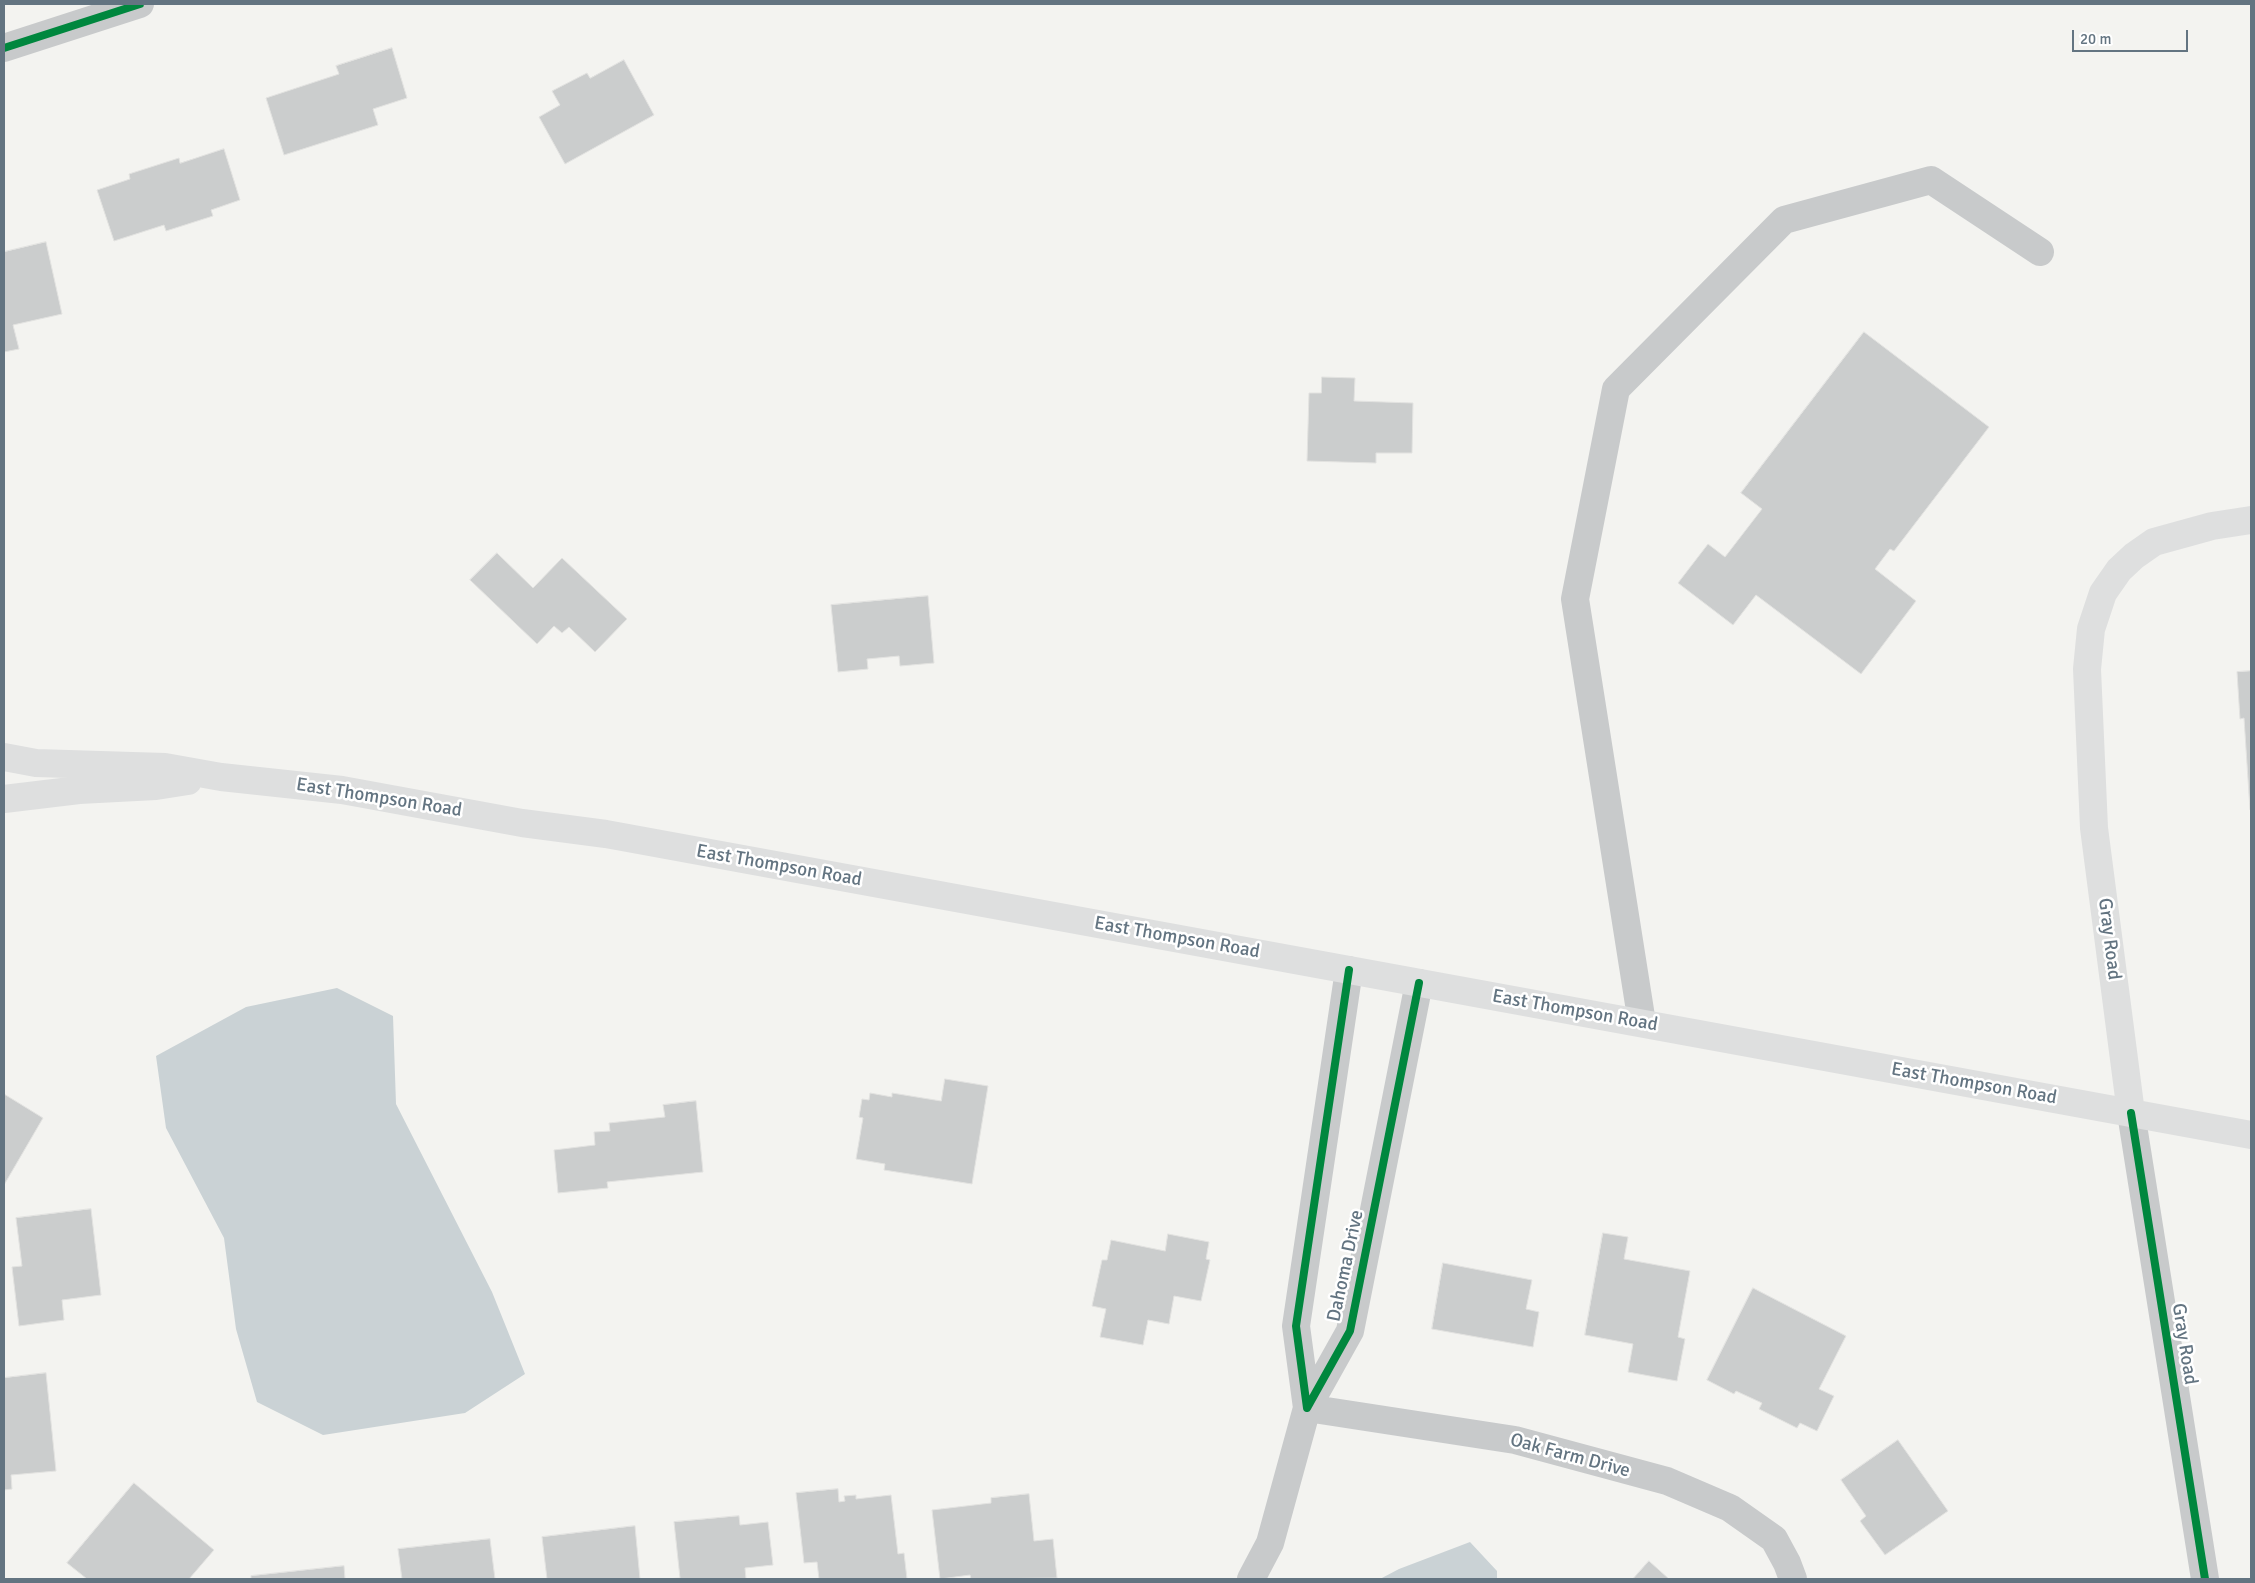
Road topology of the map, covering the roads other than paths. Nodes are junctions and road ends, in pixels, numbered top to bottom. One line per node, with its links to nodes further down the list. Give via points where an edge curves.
1 (140, 4): 2 (street)
2 (4, 48)
3 (2040, 252): 10 (street, via 1931,180 1784,220 1616,389 1575,599)
4 (2251, 520): 11 (main road, Gray Road, via 2212,526 2154,542 2119,570 2103,593 2091,629 2087,669 2094,828)
5 (4, 756): 6 (main road, East Thompson Road, via 36,763 165,767)
6 (221, 777): 7 (main road, East Thompson Road); 8 (main road, East Thompson Road, via 342,790 522,823 606,834)
7 (4, 799)
8 (1349, 970): 9 (main road, East Thompson Road); 13 (street, Dahoma Drive, via 1296,1326)
9 (1419, 983): 10 (main road, East Thompson Road); 13 (street, Dahoma Drive, via 1350,1331)
10 (1642, 1023): 11 (main road, East Thompson Road)
11 (2131, 1113): 12 (main road, East Thompson Road); 16 (street, Gray Road)
12 (2251, 1135)
13 (1307, 1408): 14 (street, Dahoma Drive, via 1270,1543); 15 (street, Oak Farm Drive, via 1515,1440 1667,1481 1730,1508 1774,1539)
14 (1251, 1579)
15 (1793, 1579)
16 (2205, 1579)

